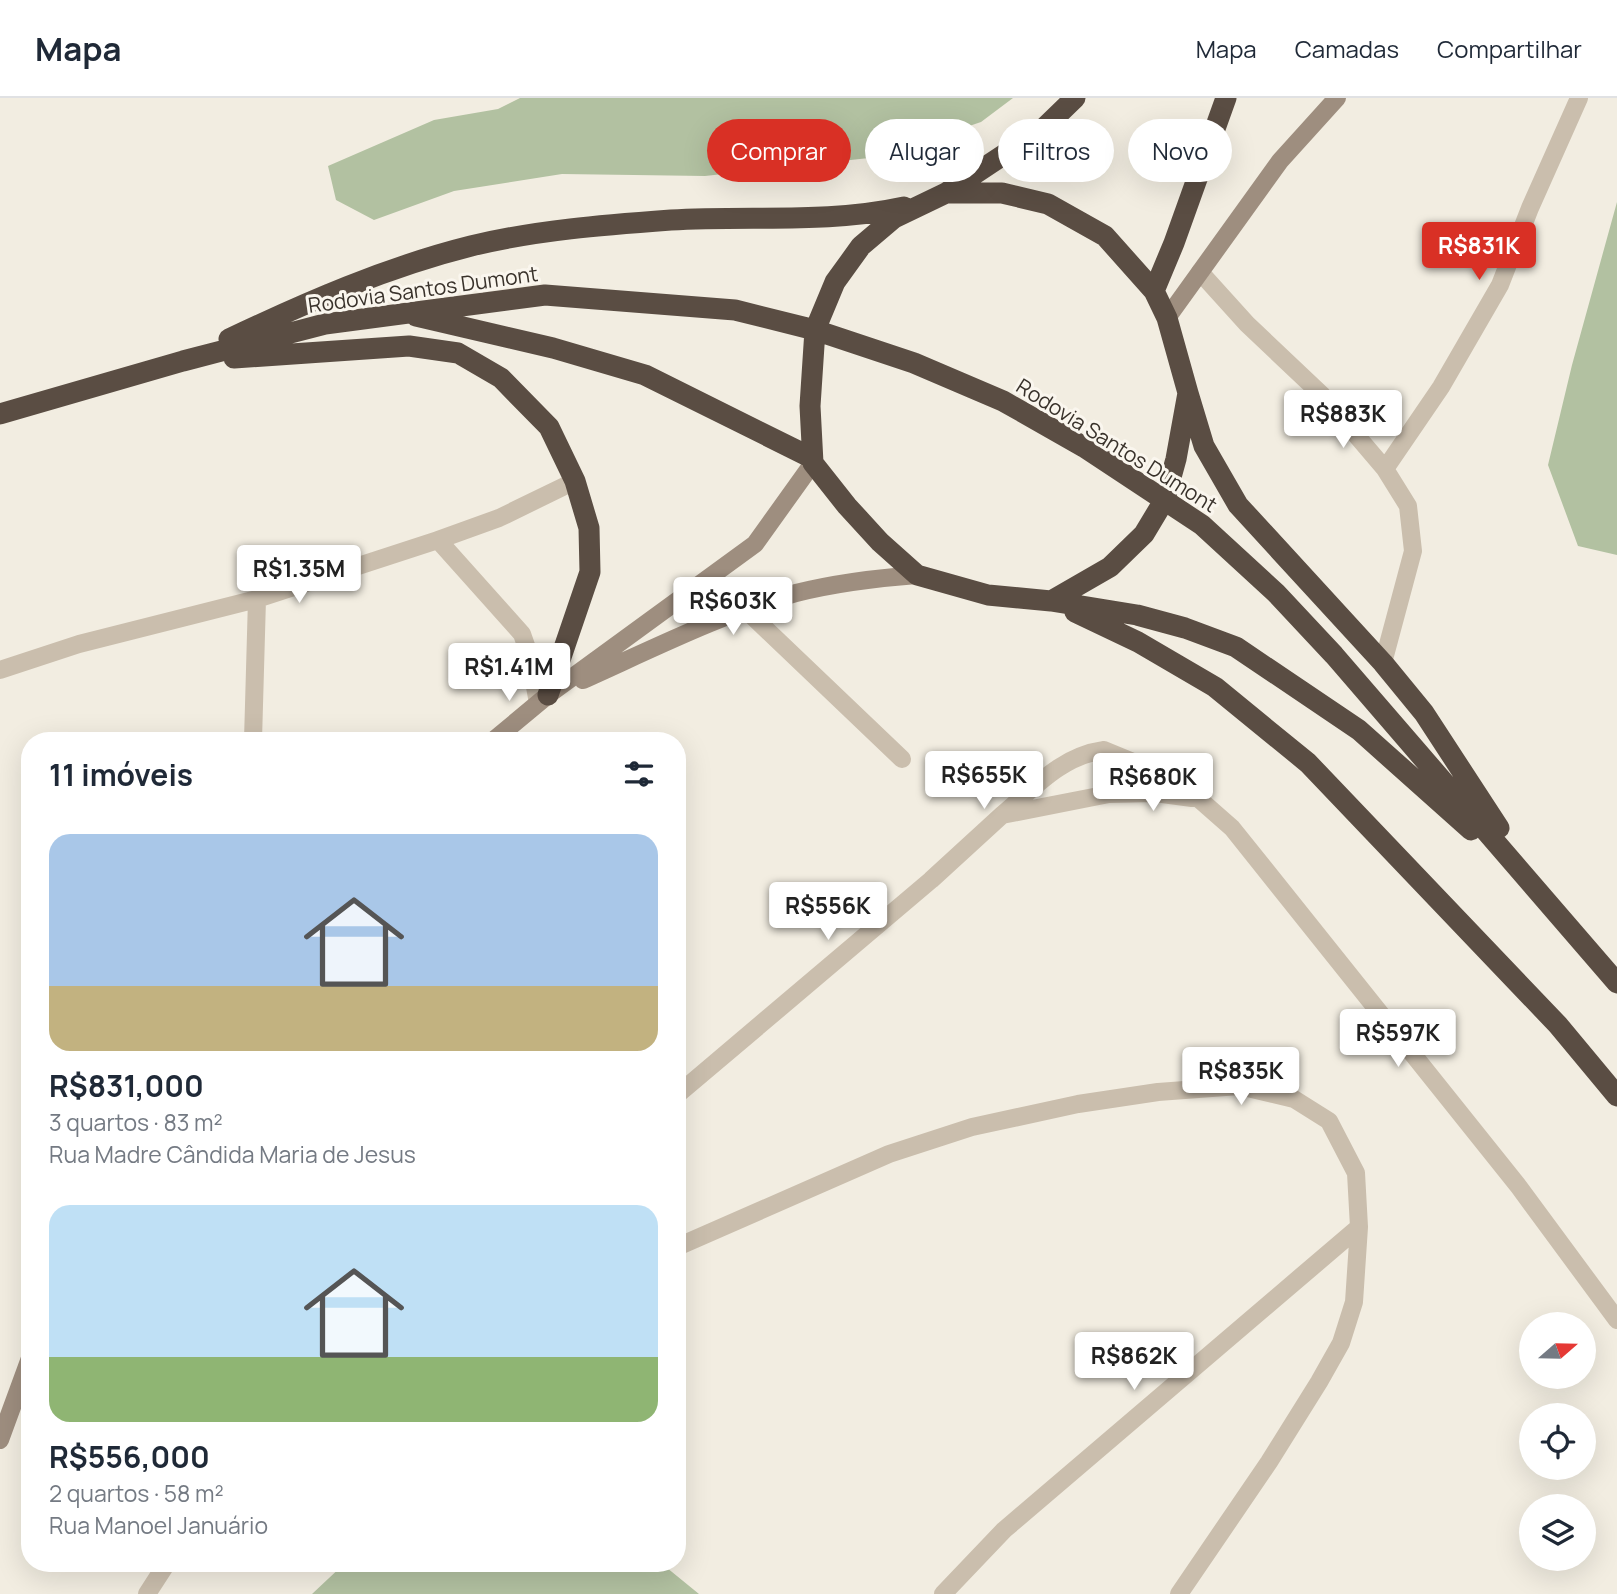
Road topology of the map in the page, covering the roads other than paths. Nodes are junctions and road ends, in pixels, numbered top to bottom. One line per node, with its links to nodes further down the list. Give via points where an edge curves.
1 (1074, 98): 5 (highway, via 1044,128)
2 (1226, 98): 7 (highway)
3 (1337, 98): 6 (street, via 1280,161)
4 (1579, 98): 15 (street, via 1500,285 1441,387)
5 (937, 197): 7 (highway, via 1002,193 1048,204 1105,236); 10 (highway, via 894,218 861,246 835,282); 11 (highway, via 866,215 675,220 555,230 471,246 309,302)
6 (1200, 272): 9 (street); 15 (street, via 1322,395)
7 (1154, 291): 9 (highway)
8 (404, 313): 10 (highway, Rodovia Santos Dumont, via 545,295 735,310); 11 (highway, Rodovia Santos Dumont, via 325,324); 14 (highway, via 645,375)
9 (1167, 318): 12 (highway)
10 (815, 330): 14 (highway); 17 (highway, Rodovia Santos Dumont, via 914,363 1003,401)
11 (183, 361): 13 (highway, Rodovia Santos Dumont); 16 (highway, via 409,346 458,354 501,378 550,427)
12 (1188, 393): 17 (highway); 23 (highway, via 1204,446 1238,505)
13 (0, 414)
14 (812, 460): 19 (highway, via 880,542); 25 (street, via 755,544)
15 (1385, 469): 23 (street, via 1408,506 1413,551)
16 (575, 481): 18 (street, via 499,518); 25 (highway, via 589,528 590,572)
17 (1165, 499): 21 (highway, via 1144,534 1110,567); 33 (highway, Rodovia Santos Dumont, via 1276,593)
18 (438, 540): 20 (street); 25 (street, via 522,634)
19 (918, 575): 21 (highway, via 988,594); 22 (street, via 864,579 795,594)
20 (257, 598): 24 (street, via 79,644); 26 (street)
21 (1051, 601): 33 (highway, via 1137,615 1236,647 1359,730); 36 (highway, via 1138,642 1216,687 1308,763 1558,1025)
22 (747, 611): 25 (street, via 680,636); 29 (street)
23 (1383, 663): 33 (highway, via 1424,713)
24 (1, 674)
25 (543, 699): 27 (street)
26 (253, 732)
27 (504, 732)
28 (1104, 750): 30 (street, via 1114,779); 31 (street, via 1155,771); 32 (street, via 1076,756 1058,766)
29 (902, 759)
30 (1109, 794): 31 (street, via 1155,793); 32 (street)
31 (1199, 799): 39 (street, via 1232,828 1309,922 1519,1187)
32 (1002, 815): 35 (street)
33 (1542, 895): 34 (highway, Rodovia Santos Dumont)
34 (1617, 983)
35 (686, 1087)
36 (1617, 1096)
37 (1359, 1227): 38 (street, via 1356,1173 1329,1121 1294,1099 1238,1086 1078,1104 972,1127 877,1159); 44 (street, via 1004,1530); 45 (street, via 1354,1302 1341,1343 1269,1462)
38 (686, 1243)
39 (1617, 1320)
40 (21, 1383): 41 (street)
41 (0, 1440)
42 (162, 1572): 43 (street)
43 (152, 1590)
44 (943, 1594)
45 (1179, 1594)

